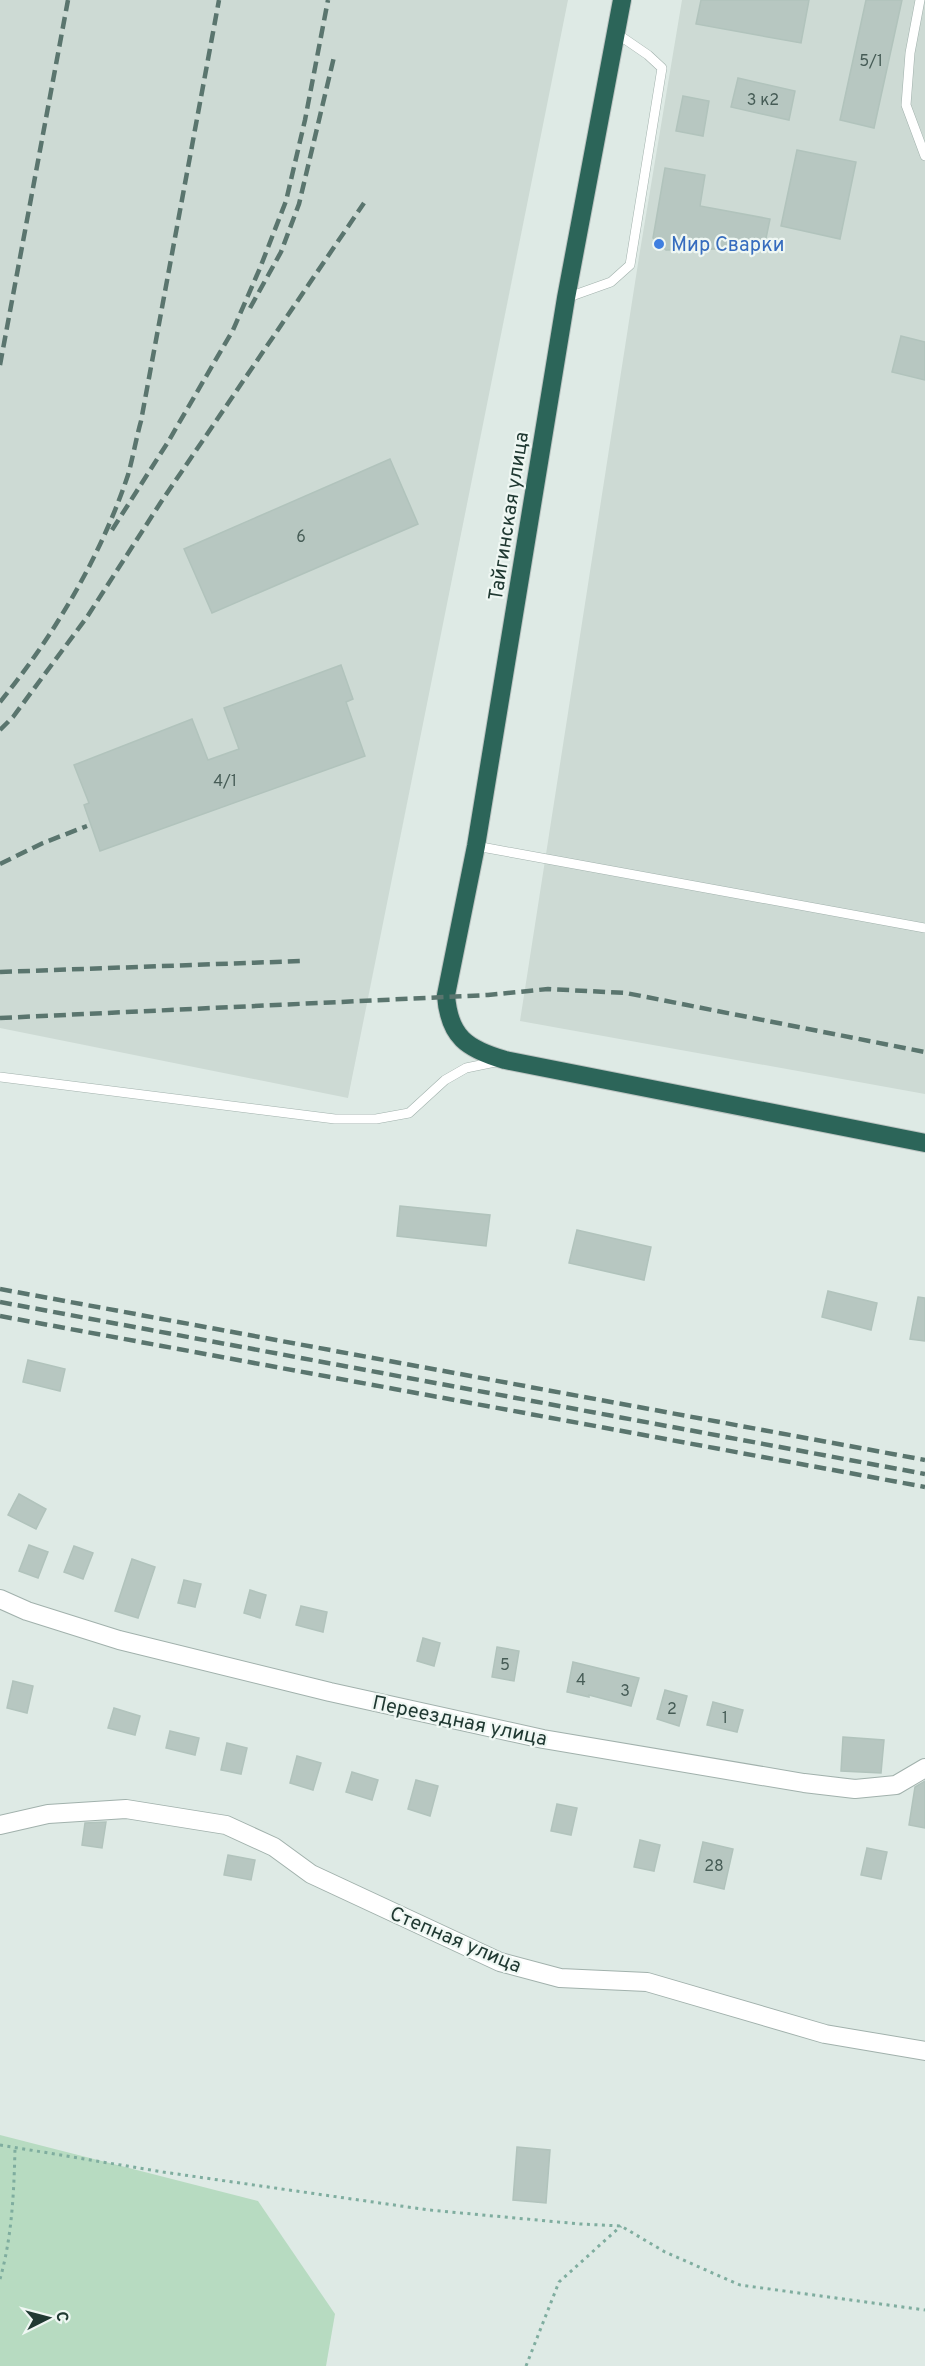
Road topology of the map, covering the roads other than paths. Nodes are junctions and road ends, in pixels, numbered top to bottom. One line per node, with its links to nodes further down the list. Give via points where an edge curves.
1 (622, 0): 3 (highway, Тайгинская улица)
2 (920, 0): 4 (lane, via 906,105)
3 (616, 33): 5 (highway, Тайгинская улица); 5 (lane, via 662,68 630,265 611,282)
4 (925, 156)
5 (566, 298): 6 (highway, Тайгинская улица)
6 (476, 846): 7 (lane); 8 (highway, Тайгинская улица, via 446,996 449,1017 460,1038 482,1053)
7 (925, 928)
8 (505, 1060): 9 (lane, via 466,1068 445,1080 409,1113 376,1119 335,1119); 10 (highway)
9 (0, 1077)
10 (925, 1143)
11 (0, 1599): 12 (street, Переездная улица, via 119,1640 543,1739 855,1789 896,1785)
12 (925, 1768)
13 (0, 1825): 14 (street, Степная улица, via 48,1814 126,1809 226,1825 273,1847 311,1874 500,1962 560,1978 647,1982 825,2034)
14 (925, 2051)

